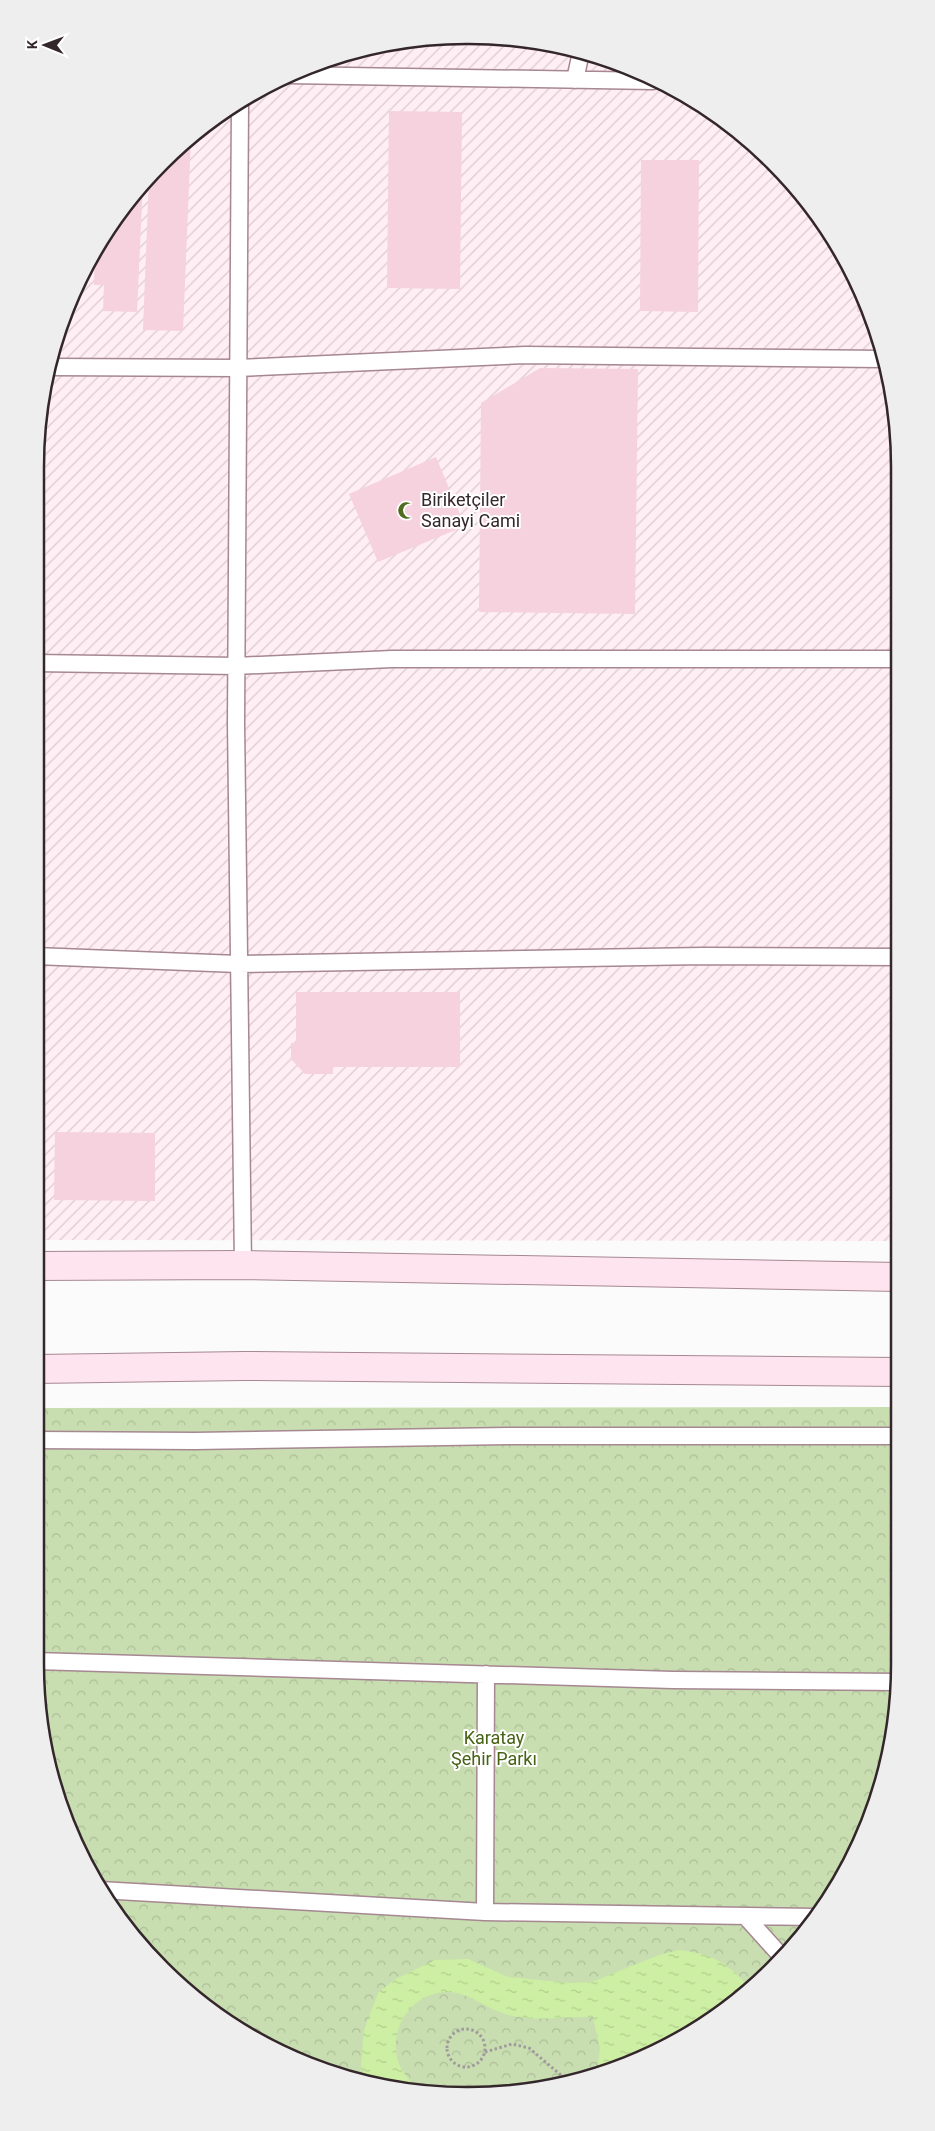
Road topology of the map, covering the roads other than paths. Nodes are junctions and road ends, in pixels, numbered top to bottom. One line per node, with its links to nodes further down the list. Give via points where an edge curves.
1 (579, 59): 3 (lane)
2 (307, 75): 3 (lane)
3 (575, 80): 4 (lane)
4 (641, 81)
5 (240, 110): 8 (lane)
6 (877, 359): 8 (lane, via 525,355)
7 (56, 367): 8 (lane)
8 (237, 368): 11 (lane)
9 (891, 659): 11 (lane, via 392,659)
10 (44, 663): 11 (lane)
11 (236, 666): 14 (lane)
12 (44, 956): 14 (lane)
13 (891, 957): 14 (lane, via 703,956)
14 (238, 964): 15 (lane)
15 (242, 1265): 16 (main road); 17 (main road)
16 (44, 1266)
17 (891, 1277)
18 (44, 1369): 19 (main road, via 244,1366)
19 (891, 1372)
20 (891, 1436): 21 (lane)
21 (44, 1440)
22 (44, 1660): 23 (lane)
23 (486, 1674): 24 (lane); 26 (lane)
24 (890, 1682)
25 (110, 1891): 26 (lane)
26 (485, 1912): 27 (lane)
27 (745, 1916): 28 (lane); 29 (lane)
28 (806, 1918)
29 (777, 1952)

